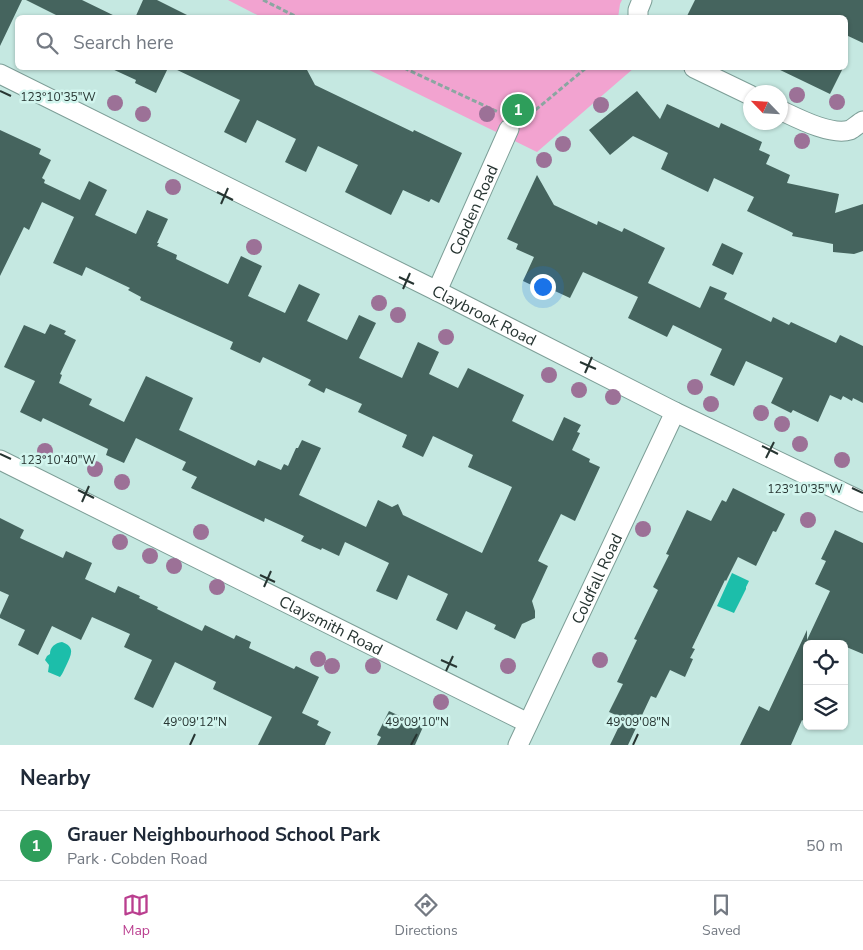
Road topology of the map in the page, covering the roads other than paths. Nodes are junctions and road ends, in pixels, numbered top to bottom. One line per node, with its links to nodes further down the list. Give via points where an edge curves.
1 (642, 0): 2 (street)
2 (638, 15)
3 (698, 70): 5 (street)
4 (0, 74): 9 (street, Claybrook Road)
5 (743, 92)
6 (788, 114): 8 (street, via 831,131 849,130)
7 (514, 120): 9 (street, Cobden Road)
8 (863, 121)
9 (437, 291): 10 (street, Claybrook Road)
10 (676, 412): 12 (street, Claybrook Road); 13 (street, Coldfall Road)
11 (0, 460): 13 (street, Claysmith Road)
12 (863, 502)
13 (528, 723): 14 (street, Coldfall Road)
14 (518, 745)

